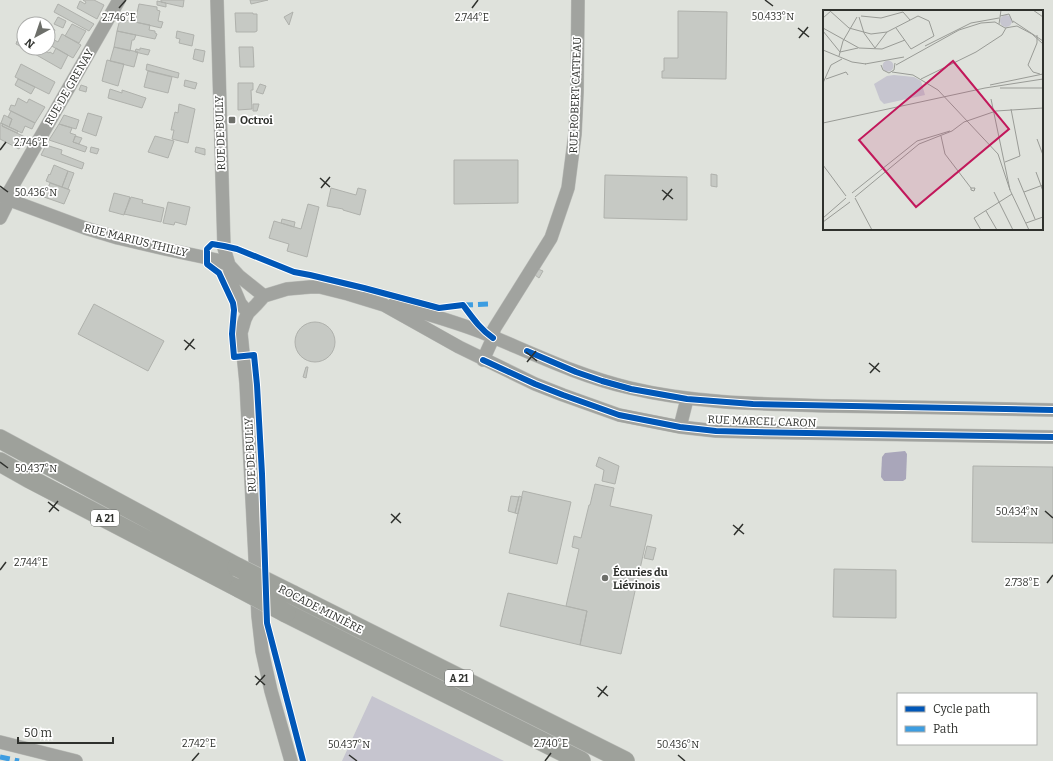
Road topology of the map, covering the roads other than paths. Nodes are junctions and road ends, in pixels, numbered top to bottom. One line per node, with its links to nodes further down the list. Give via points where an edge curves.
1 (119, 0): 4 (street, RUE DE GRENAY, via 9,192)
2 (217, 0): 6 (street, RUE DE BULLY, via 224,248)
3 (578, 0): 10 (street, RUE ROBERT CATTEAU, via 575,134 568,188 551,238 494,329)
4 (3, 197): 5 (street, RUE DE GRENAY, via 6,206); 6 (street, RUE MARIUS THILLY, via 118,238 207,257)
5 (0, 218)
6 (229, 265): 7 (street); 9 (street, RUE DE BULLY, via 232,284 240,303)
7 (264, 296): 8 (street, RUE MARCEL CARON, via 297,287 320,287); 9 (street)
8 (384, 305): 10 (street, RUE MARCEL CARON, via 392,304 458,324); 11 (street, RUE MARCEL CARON)
9 (248, 313): 20 (street, RUE DE BULLY, via 244,318 241,333 258,616 262,651 271,691)
10 (493, 338): 11 (street, RUE ROBERT CATTEAU); 12 (street, RUE MARCEL CARON, via 602,381 630,389)
11 (483, 360): 14 (street, RUE MARCEL CARON, via 535,384 619,415)
12 (687, 399): 13 (street, RUE MARCEL CARON, via 753,404); 14 (street)
13 (1053, 410)
14 (680, 427): 15 (street, RUE MARCEL CARON, via 746,432)
15 (1053, 437)
16 (0, 439): 22 (highway, ROCADE MINIÈRE / A 21, bridge, via 237,567)
17 (0, 462): 21 (highway, ROCADE MINIÈRE / A 21, bridge, via 286,613)
18 (0, 742): 19 (street)
19 (76, 761)
20 (291, 761)
21 (581, 761)
22 (625, 761)

